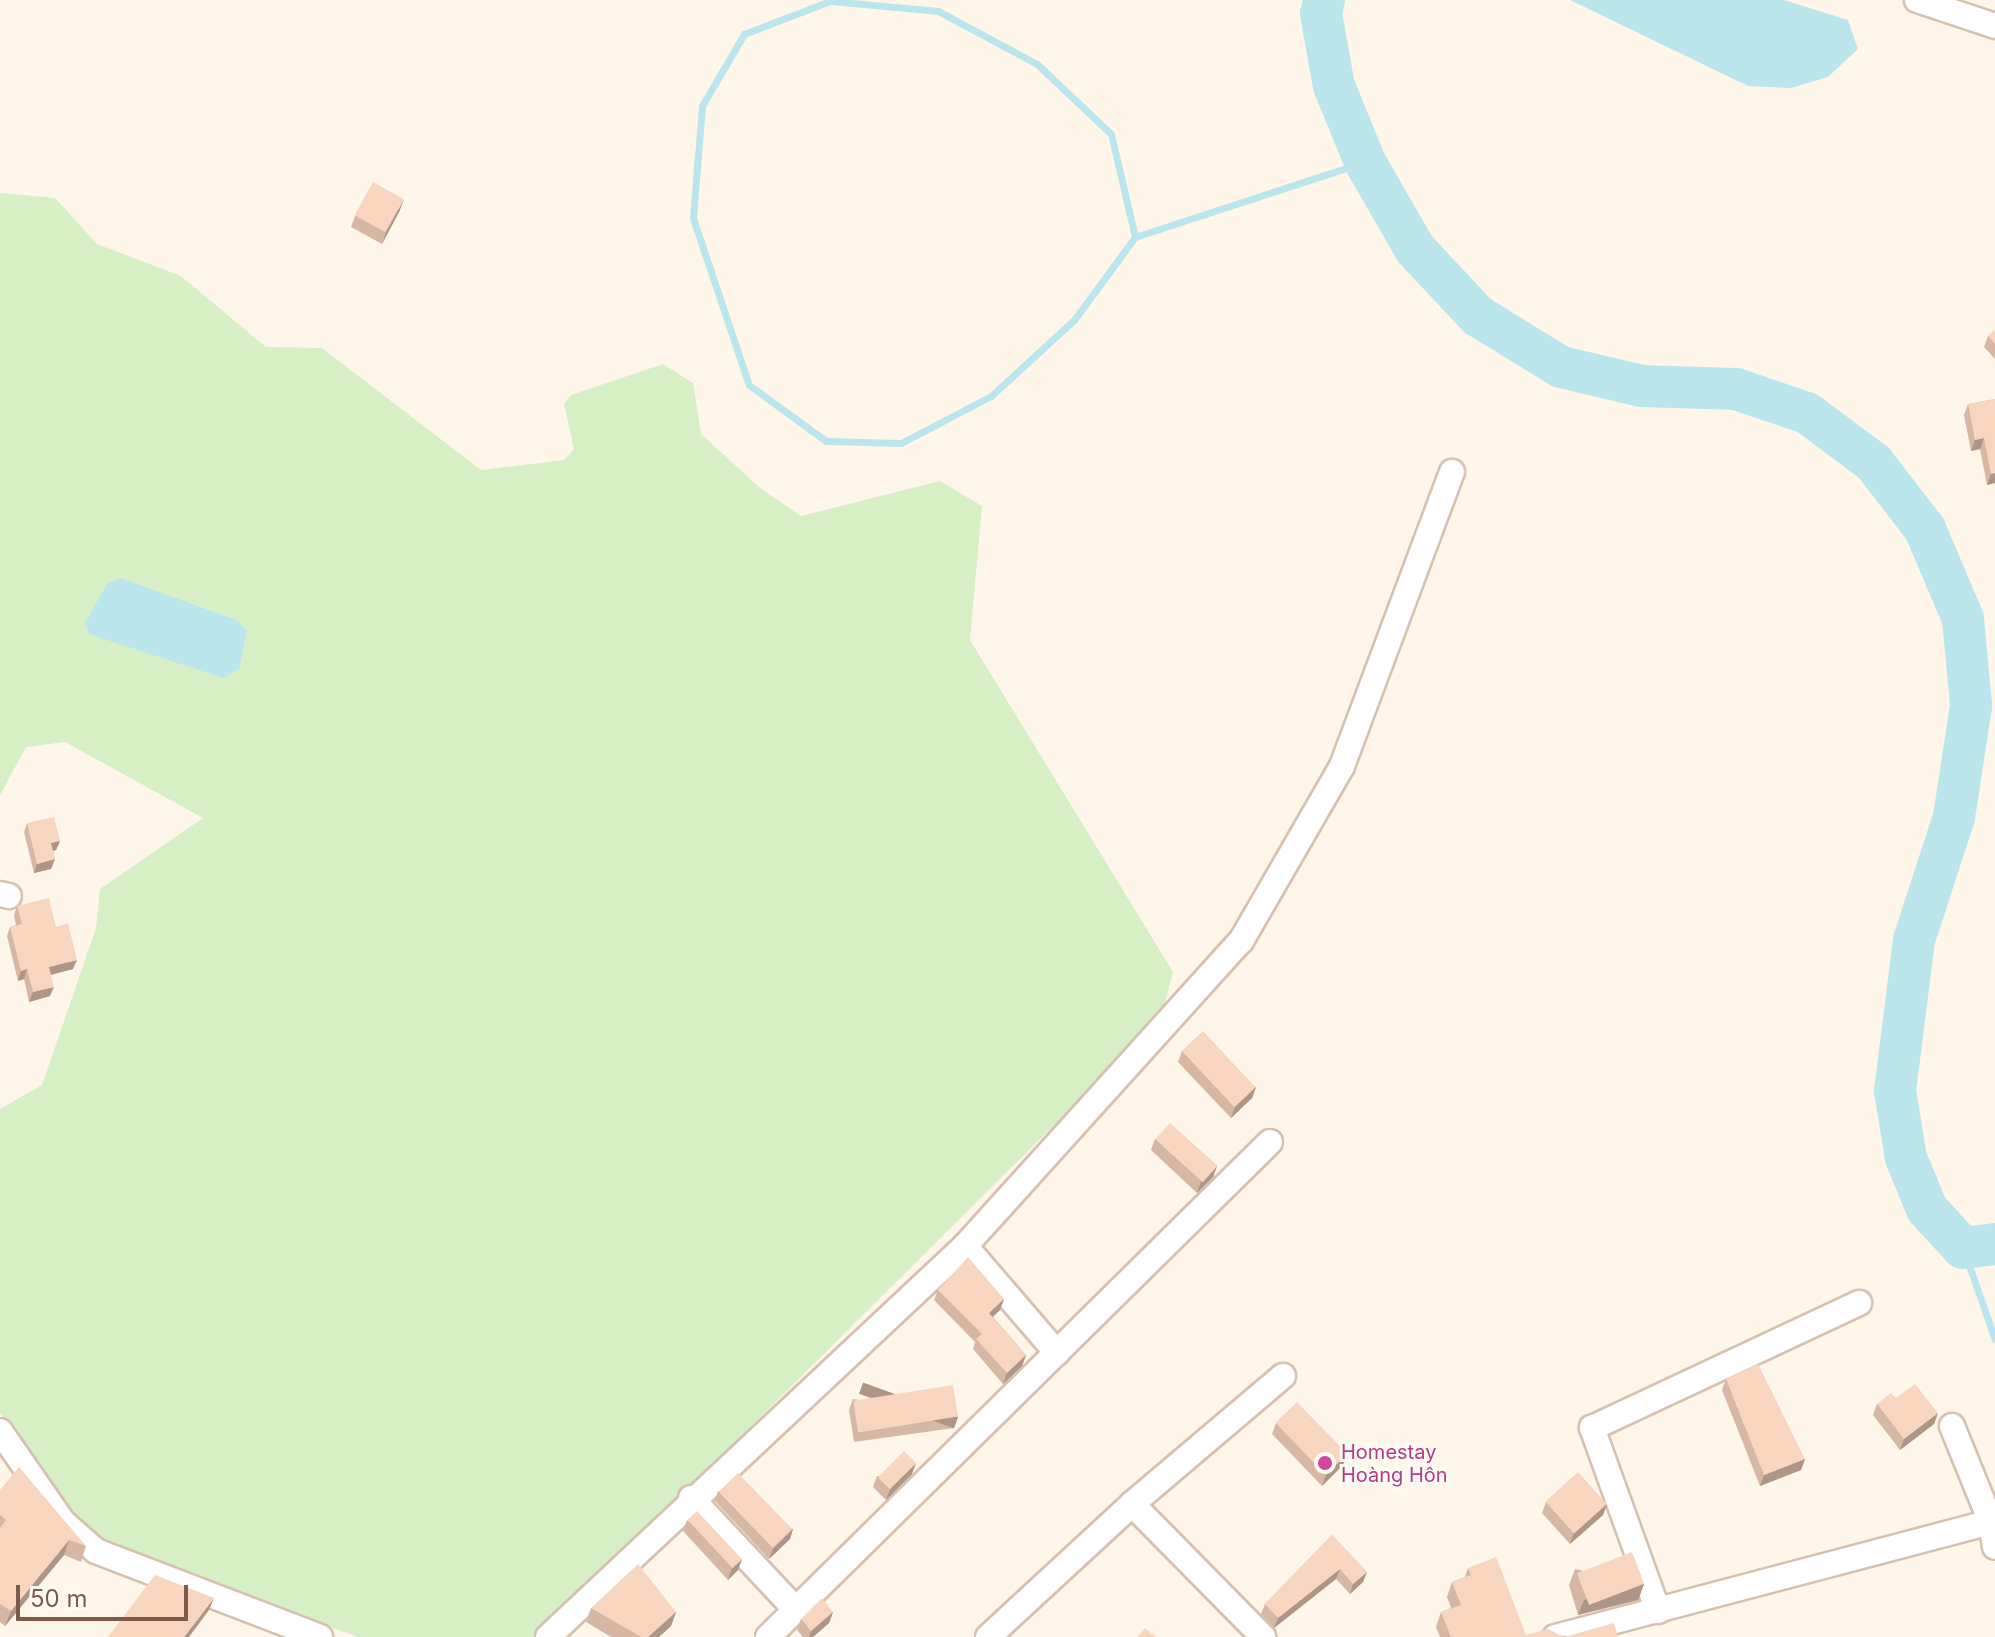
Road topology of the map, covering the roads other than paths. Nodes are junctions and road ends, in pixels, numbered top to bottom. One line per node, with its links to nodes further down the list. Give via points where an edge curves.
1 (1917, 0): 2 (street)
2 (1995, 26)
3 (1452, 472): 5 (street, via 1342,766 1241,941)
4 (1270, 1142): 7 (street)
5 (965, 1246): 7 (street); 11 (street)
6 (1859, 1303): 15 (street, via 1592,1428)
7 (1057, 1353): 14 (street)
8 (1283, 1376): 12 (street)
9 (1952, 1426): 13 (street)
10 (0, 1431): 16 (street, via 63,1522 96,1551)
11 (691, 1498): 14 (street); 17 (street)
12 (1132, 1504): 19 (street); 20 (street)
13 (1993, 1534): 15 (street)
14 (796, 1610): 18 (street)
15 (1658, 1611): 21 (street)
16 (320, 1637)
17 (548, 1637)
18 (768, 1637)
19 (988, 1637)
20 (1263, 1637)
21 (1555, 1637)

